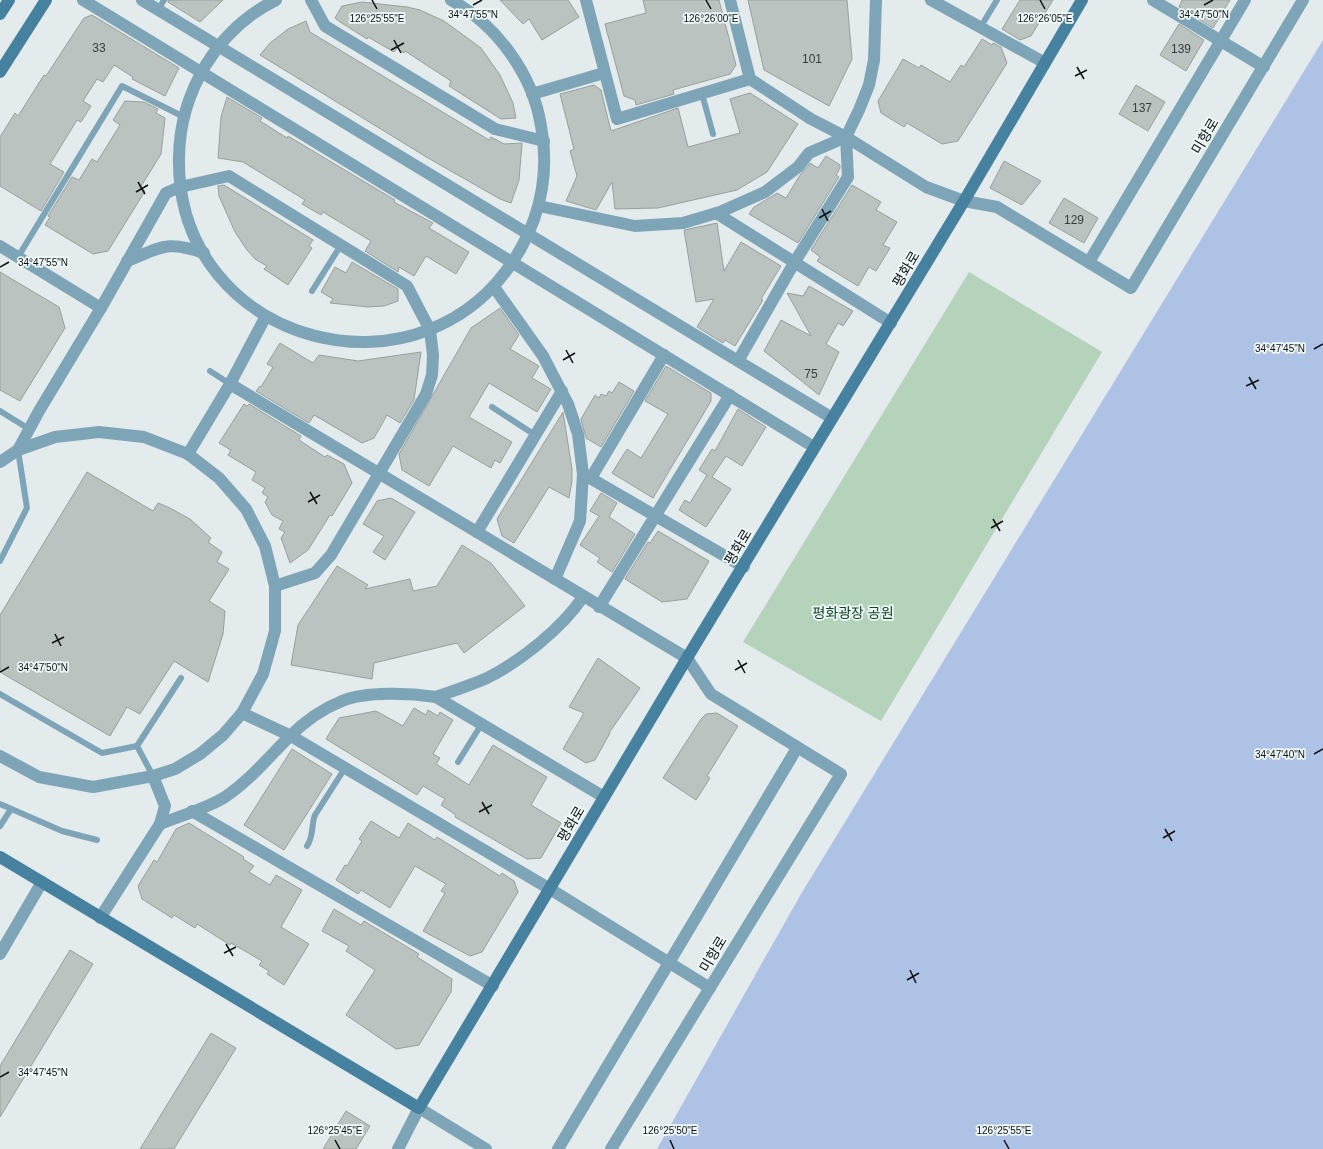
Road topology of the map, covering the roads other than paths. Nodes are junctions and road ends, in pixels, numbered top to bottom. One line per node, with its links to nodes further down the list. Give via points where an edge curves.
1 (9, 0): 18 (street)
2 (46, 0): 24 (street)
3 (83, 0): 25 (street)
4 (142, 0): 17 (street)
5 (276, 0): 21 (street, via 240,24)
6 (311, 0): 33 (street, via 325,26 338,34 495,129)
7 (586, 0): 26 (street)
8 (730, 0): 27 (street)
9 (876, 0): 32 (street, via 874,60 869,85)
10 (931, 0): 19 (street)
11 (997, 0): 19 (lane)
12 (1082, 0): 22 (street, 평화로)
13 (1153, 0): 20 (street)
14 (1244, 0): 20 (street)
15 (1303, 0): 23 (street, 미항로)
16 (456, 1): 28 (street, via 487,27 506,48 522,71)
17 (161, 5): 21 (street)
18 (0, 14)
19 (980, 28): 22 (street)
20 (1220, 41): 23 (street); 44 (street)
21 (219, 46): 25 (street); 38 (street)
22 (1045, 63): 35 (street, 평화로)
23 (1264, 67): 44 (street, 미항로, via 1131,288)
24 (0, 72)
25 (201, 72): 30 (street); 45 (street)
26 (604, 73): 28 (street); 29 (street, via 616,119)
27 (750, 79): 29 (street); 32 (street, via 811,119)
28 (532, 94): 33 (street)
29 (702, 94): 31 (lane)
30 (184, 117): 34 (street, via 179,147); 42 (lane, via 122,86)
31 (713, 134)
32 (846, 137): 35 (street, via 926,187); 37 (street, via 809,153 798,167 765,192); 46 (street, via 848,177)
33 (544, 141): 36 (street, via 544,178)
34 (180, 187): 39 (street, via 229,176); 41 (street, via 186,213); 43 (street, via 166,193)
35 (964, 201): 44 (street, via 997,207); 51 (street, 평화로)
36 (539, 206): 37 (street, via 636,226 683,223); 38 (street)
37 (716, 213): 46 (street)
38 (529, 235): 45 (street); 54 (street)
39 (341, 245): 48 (lane); 52 (street, via 407,286)
40 (0, 246): 42 (street)
41 (204, 253): 43 (street, via 179,246 166,246); 50 (street, via 225,282 244,301)
42 (18, 257): 49 (street)
43 (128, 261): 49 (street)
44 (1089, 262)
45 (513, 263): 47 (street); 53 (street)
46 (794, 264): 51 (street); 54 (street)
47 (494, 287): 52 (street, via 468,309); 57 (street, via 543,356)
48 (312, 290)
49 (101, 308): 62 (street)
50 (266, 316): 52 (street, via 311,336 346,342 375,343); 56 (street)
51 (891, 323): 61 (street, 평화로)
52 (430, 330): 68 (street, via 432,375 426,394)
53 (664, 355): 58 (street); 69 (street)
54 (738, 361): 61 (street)
55 (210, 371): 56 (lane)
56 (230, 384): 66 (street); 68 (street)
57 (562, 391): 63 (street); 69 (street, via 578,434)
58 (730, 395): 64 (street); 70 (street)
59 (492, 407): 63 (lane)
60 (0, 411): 62 (lane)
61 (832, 418): 64 (street, 평화로)
62 (29, 429): 65 (street)
63 (535, 435): 71 (street)
64 (814, 447): 73 (street, 평화로)
65 (18, 450): 66 (street, via 55,437 99,432 144,437); 67 (street); 72 (lane, via 27,508)
66 (188, 454): 75 (street, via 219,478 246,510 265,546)
67 (0, 462)
68 (378, 473): 71 (street); 75 (street, via 331,555 315,573)
69 (587, 476): 70 (street); 74 (street, via 580,521)
70 (656, 517): 73 (street); 77 (street)
71 (477, 532): 74 (street)
72 (0, 561)
73 (744, 567): 78 (street, 평화로)
74 (555, 579): 76 (street)
75 (274, 586): 82 (street, via 275,631 264,674)
76 (582, 597): 77 (street); 81 (street, via 576,607 539,644 516,661 488,678)
77 (599, 607): 78 (street)
78 (687, 658): 86 (street, via 711,694); 91 (street, 평화로)
79 (181, 678): 85 (lane)
80 (0, 694): 85 (lane, via 102,753)
81 (436, 697): 83 (street); 84 (street, via 420,694 370,695 342,700 312,717)
82 (242, 713): 84 (street); 90 (street, via 223,735 200,754 175,769)
83 (481, 724): 88 (lane); 91 (street)
84 (291, 736): 89 (street); 94 (street, via 255,773 223,798)
85 (137, 746): 90 (lane)
86 (797, 748): 104 (street); 106 (street, 미항로, via 841,774)
87 (0, 756): 90 (street, via 39,777 93,787)
88 (458, 762)
89 (345, 768): 98 (lane, via 315,814 312,821 312,840); 101 (street)
90 (153, 776): 95 (street, via 165,806)
91 (604, 797): 101 (street, 평화로)
92 (0, 804): 93 (lane)
93 (11, 810): 96 (lane); 97 (lane, via 62,830)
94 (192, 811): 95 (street); 105 (street)
95 (160, 824): 102 (street)
96 (0, 826)
97 (97, 840)
98 (307, 846)
99 (0, 857): 100 (street)
100 (42, 882): 102 (street); 103 (street)
101 (550, 889): 104 (street); 105 (street, 평화로)
102 (100, 918): 107 (street)
103 (0, 954)
104 (669, 963): 106 (street); 110 (street)
105 (493, 986): 107 (street, 평화로)
106 (710, 988): 111 (street, 미항로)
107 (420, 1108): 108 (street); 109 (street)
108 (398, 1149)
109 (486, 1149)
110 (558, 1149)
111 (611, 1149)

